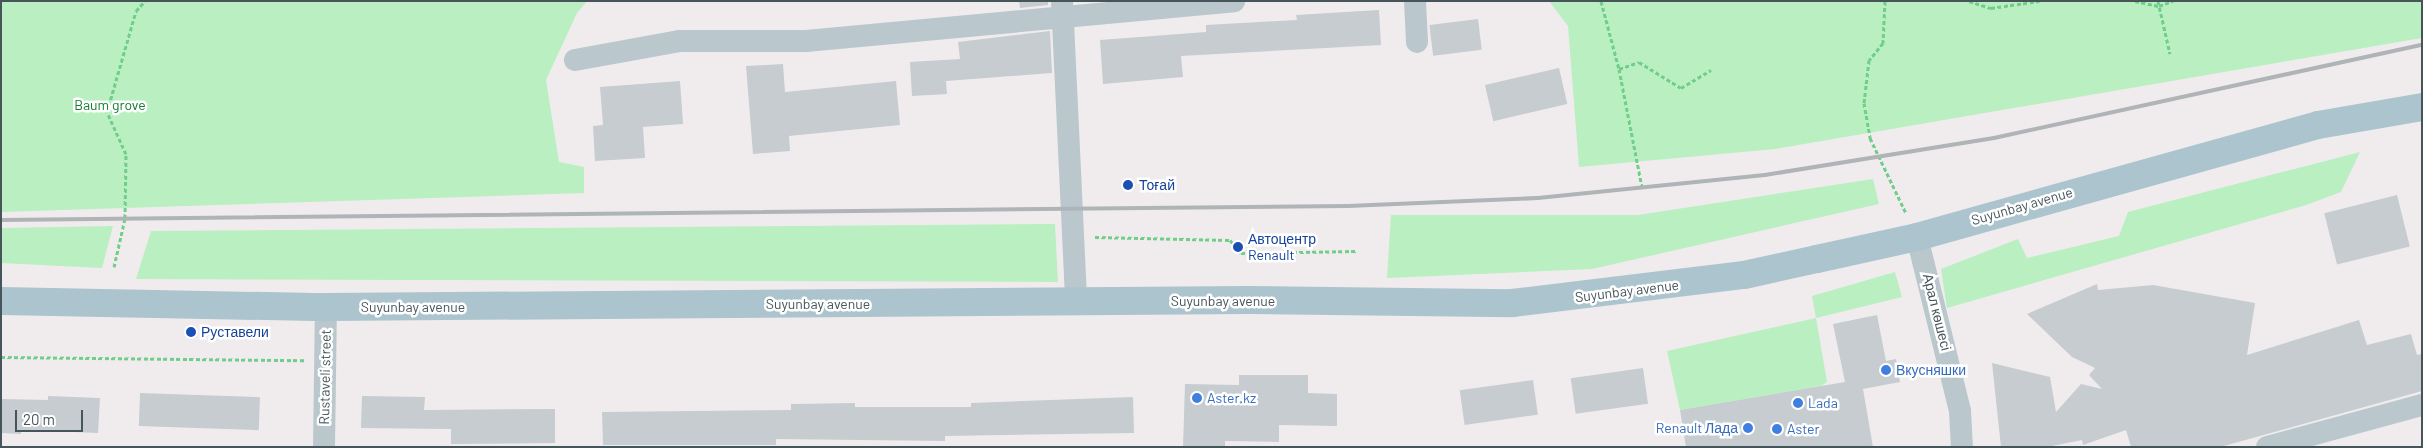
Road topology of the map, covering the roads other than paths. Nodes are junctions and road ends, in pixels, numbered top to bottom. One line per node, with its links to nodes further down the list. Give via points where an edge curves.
1 (1234, 1): 3 (street)
2 (1415, 1): 4 (street)
3 (1062, 9): 5 (street, via 806,41 680,42); 9 (street)
4 (1417, 42)
5 (575, 60)
6 (2422, 108): 7 (main road, Suyunbay avenue, via 2318,125)
7 (1917, 237): 9 (main road, Suyunbay avenue, via 1744,275 1512,303); 13 (street, Арал көшесі, via 1960,411)
8 (1, 301): 10 (main road, Suyunbay avenue)
9 (1076, 302): 10 (main road, Suyunbay avenue)
10 (326, 307): 12 (street, Rustaveli street)
11 (2422, 405): 14 (street)
12 (324, 447)
13 (1962, 447)
14 (2267, 447)

